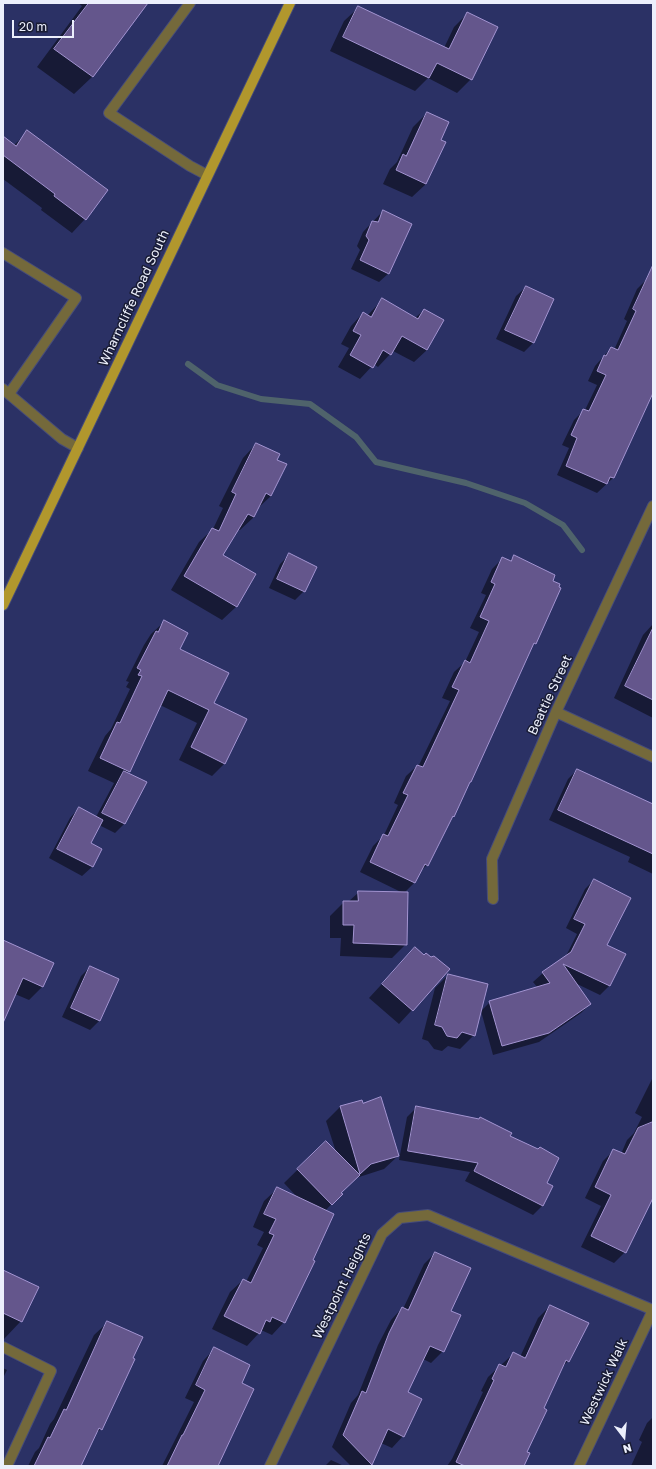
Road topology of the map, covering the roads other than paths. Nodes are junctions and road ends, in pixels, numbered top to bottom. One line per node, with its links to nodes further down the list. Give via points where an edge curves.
1 (190, 3): 3 (street, via 109,113)
2 (290, 3): 3 (main road, Wharncliffe Road South)
3 (207, 175): 6 (main road, Wharncliffe Road South)
4 (3, 253): 5 (street, via 76,298)
5 (6, 391): 6 (street, via 62,439)
6 (78, 448): 8 (main road, Wharncliffe Road South)
7 (653, 506): 9 (street, Beattie Street)
8 (3, 605)
9 (556, 712): 10 (street); 11 (street, Beattie Street, via 492,859)
10 (653, 757)
11 (493, 899)
12 (653, 1310): 15 (street, Westpoint Heights, via 428,1215 400,1218 382,1234); 16 (street, Westwick Walk)
13 (3, 1347): 14 (street, via 51,1371)
14 (7, 1466)
15 (270, 1466)
16 (579, 1466)

